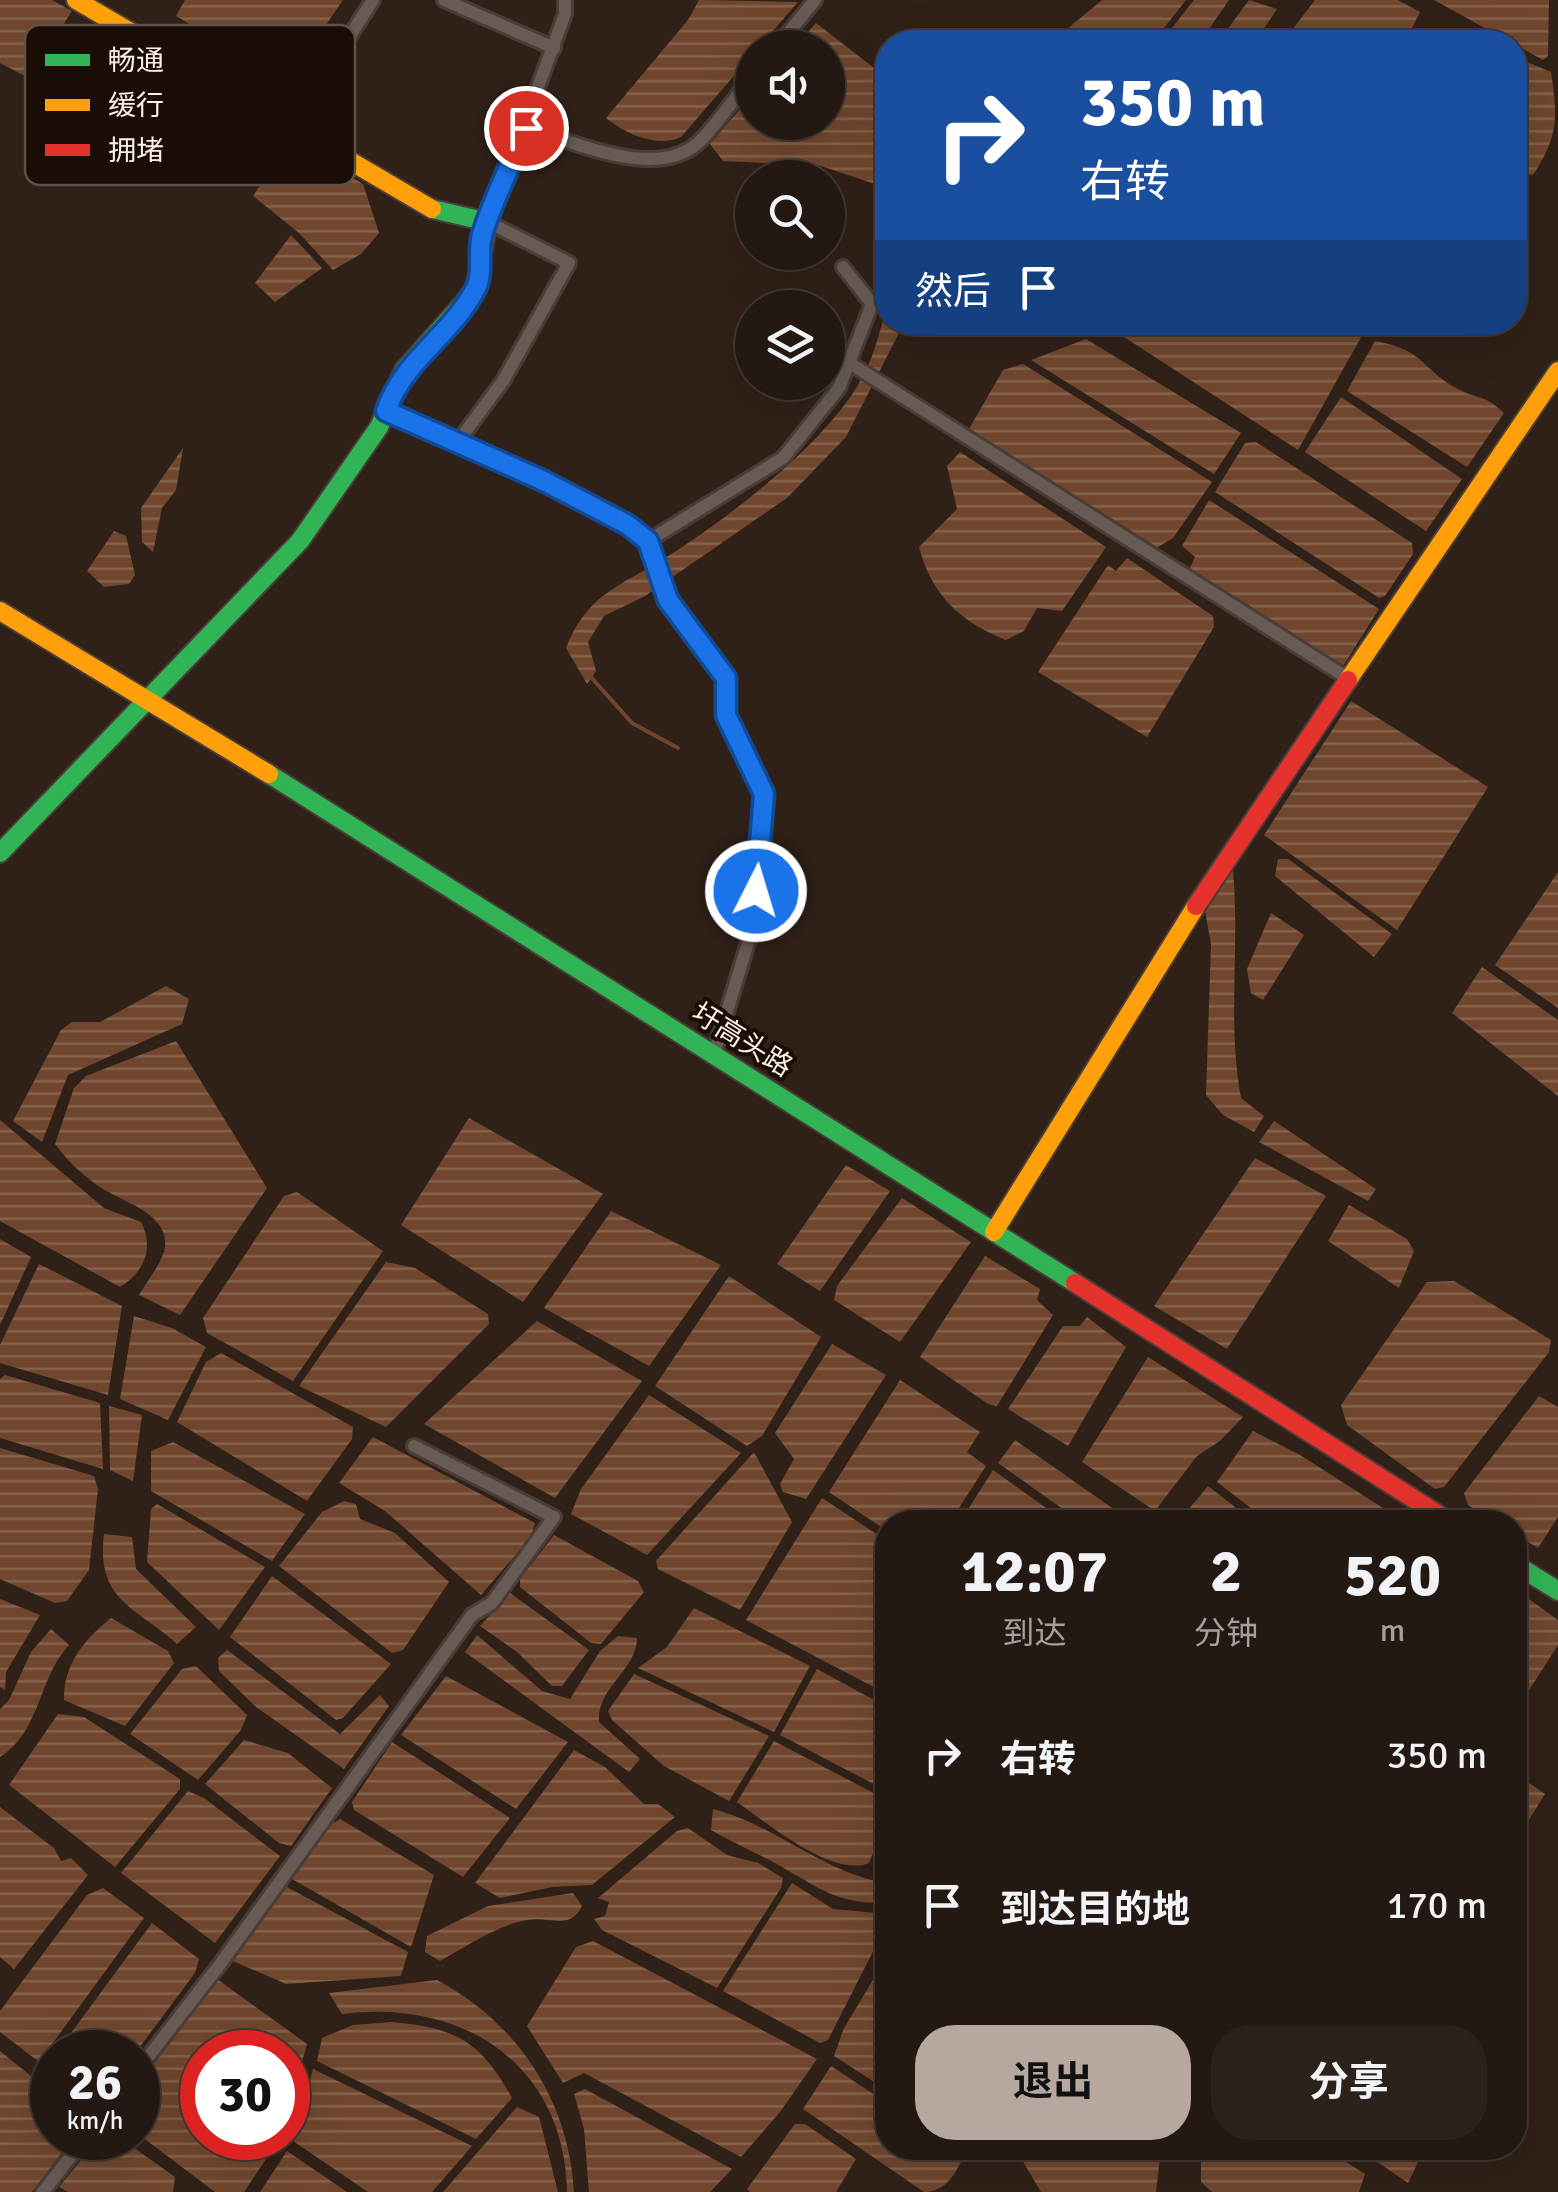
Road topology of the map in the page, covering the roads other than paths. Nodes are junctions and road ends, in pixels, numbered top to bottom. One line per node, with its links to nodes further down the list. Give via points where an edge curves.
1 (76, 0): 6 (street)
2 (373, 0): 7 (street)
3 (444, 0): 9 (street)
4 (564, 0): 9 (street)
5 (814, 0): 8 (street)
6 (119, 25)
7 (355, 28)
8 (790, 30)
9 (554, 48): 11 (street)
10 (735, 97): 11 (street, via 697,144 673,158 644,160)
11 (526, 128): 13 (street)
12 (355, 162): 13 (street, via 437,211)
13 (488, 222): 17 (street, via 479,284 455,322 395,384); 18 (street, via 569,264)
14 (845, 270): 15 (street, via 872,304)
15 (857, 367): 19 (street, via 783,458); 21 (street)
16 (1558, 371): 21 (street)
17 (386, 411): 18 (street); 22 (street, via 300,542)
18 (457, 444): 19 (street, via 544,481)
19 (648, 541): 24 (street, via 664,590 726,678 726,715 764,794 754,923)
20 (0, 610): 22 (street, 圩高头路)
21 (1348, 678): 25 (street, via 1204,893)
22 (145, 698): 23 (street); 24 (street, 圩高头路)
23 (0, 853)
24 (714, 1054): 25 (street, 圩高头路)
25 (994, 1232): 27 (street, 圩高头路)
26 (414, 1446): 30 (street, via 554,1517 492,1604 472,1615)
27 (1431, 1510)
28 (1527, 1572): 29 (street)
29 (1558, 1591)
30 (160, 2042)
31 (68, 2160): 32 (street)
32 (43, 2192)

